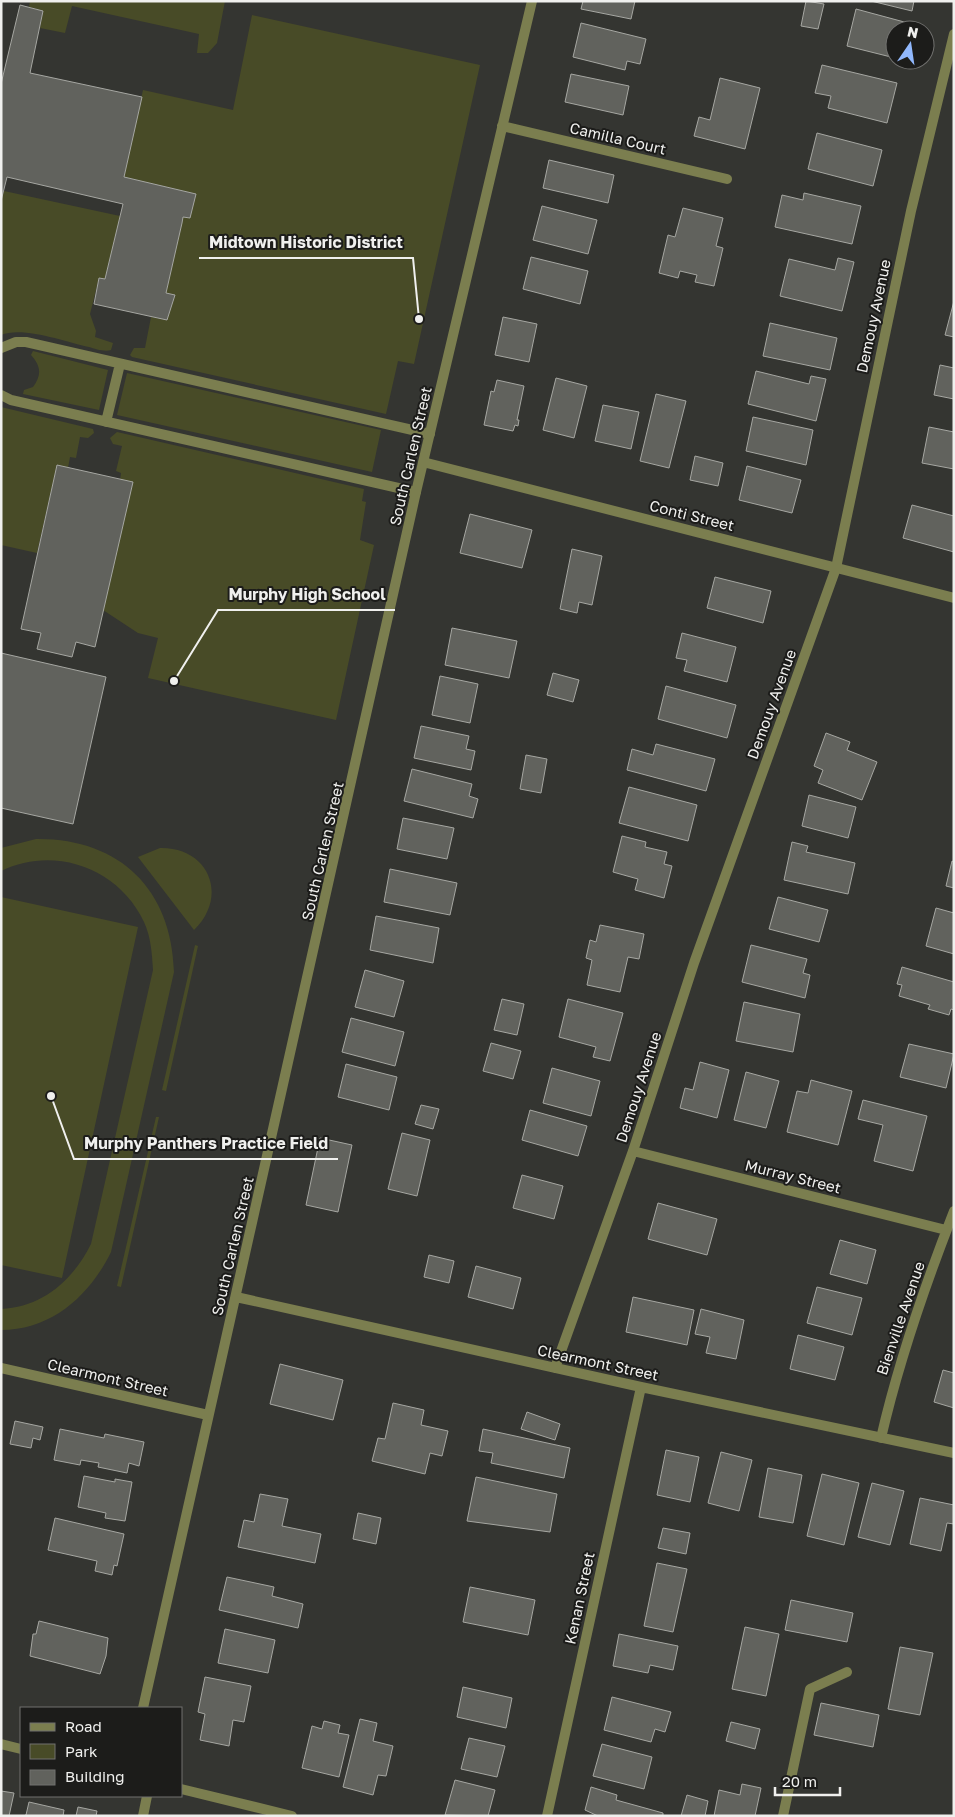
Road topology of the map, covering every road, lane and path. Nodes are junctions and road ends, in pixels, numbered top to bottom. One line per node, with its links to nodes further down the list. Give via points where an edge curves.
1 (532, 1): 3 (street, South Carlen Street)
2 (954, 34): 12 (street, Demouy Avenue, via 910,211)
3 (502, 126): 4 (street, Camilla Court); 9 (street, South Carlen Street)
4 (727, 179)
5 (1, 348): 6 (street, via 26,342)
6 (120, 364): 8 (street); 9 (street)
7 (1, 396): 8 (street)
8 (106, 422): 11 (street)
9 (430, 434): 10 (street, South Carlen Street)
10 (423, 462): 11 (street, South Carlen Street); 12 (street, Conti Street)
11 (416, 492): 17 (street, South Carlen Street)
12 (836, 568): 13 (street, Conti Street); 14 (street, Demouy Avenue, via 694,964)
13 (954, 598)
14 (633, 1151): 16 (street, Murray Street); 19 (street, Demouy Avenue)
15 (954, 1211): 16 (street, Bienville Avenue)
16 (946, 1230): 22 (street, Bienville Avenue, via 892,1386)
17 (236, 1297): 19 (street, Clearmont Street); 21 (street, South Carlen Street)
18 (1, 1368): 21 (street, Clearmont Street)
19 (555, 1368): 20 (street, Clearmont Street)
20 (641, 1387): 22 (street, Clearmont Street); 32 (street, Kenan Street)
21 (208, 1415): 25 (street, South Carlen Street)
22 (881, 1438): 23 (street, Clearmont Street)
23 (954, 1453)
24 (847, 1672): 33 (street, via 810,1689)
25 (143, 1707)
26 (1, 1744): 27 (street)
27 (20, 1749)
28 (182, 1789): 31 (street)
29 (147, 1797): 30 (street)
30 (143, 1816)
31 (292, 1816)
32 (547, 1816)
33 (783, 1816)

